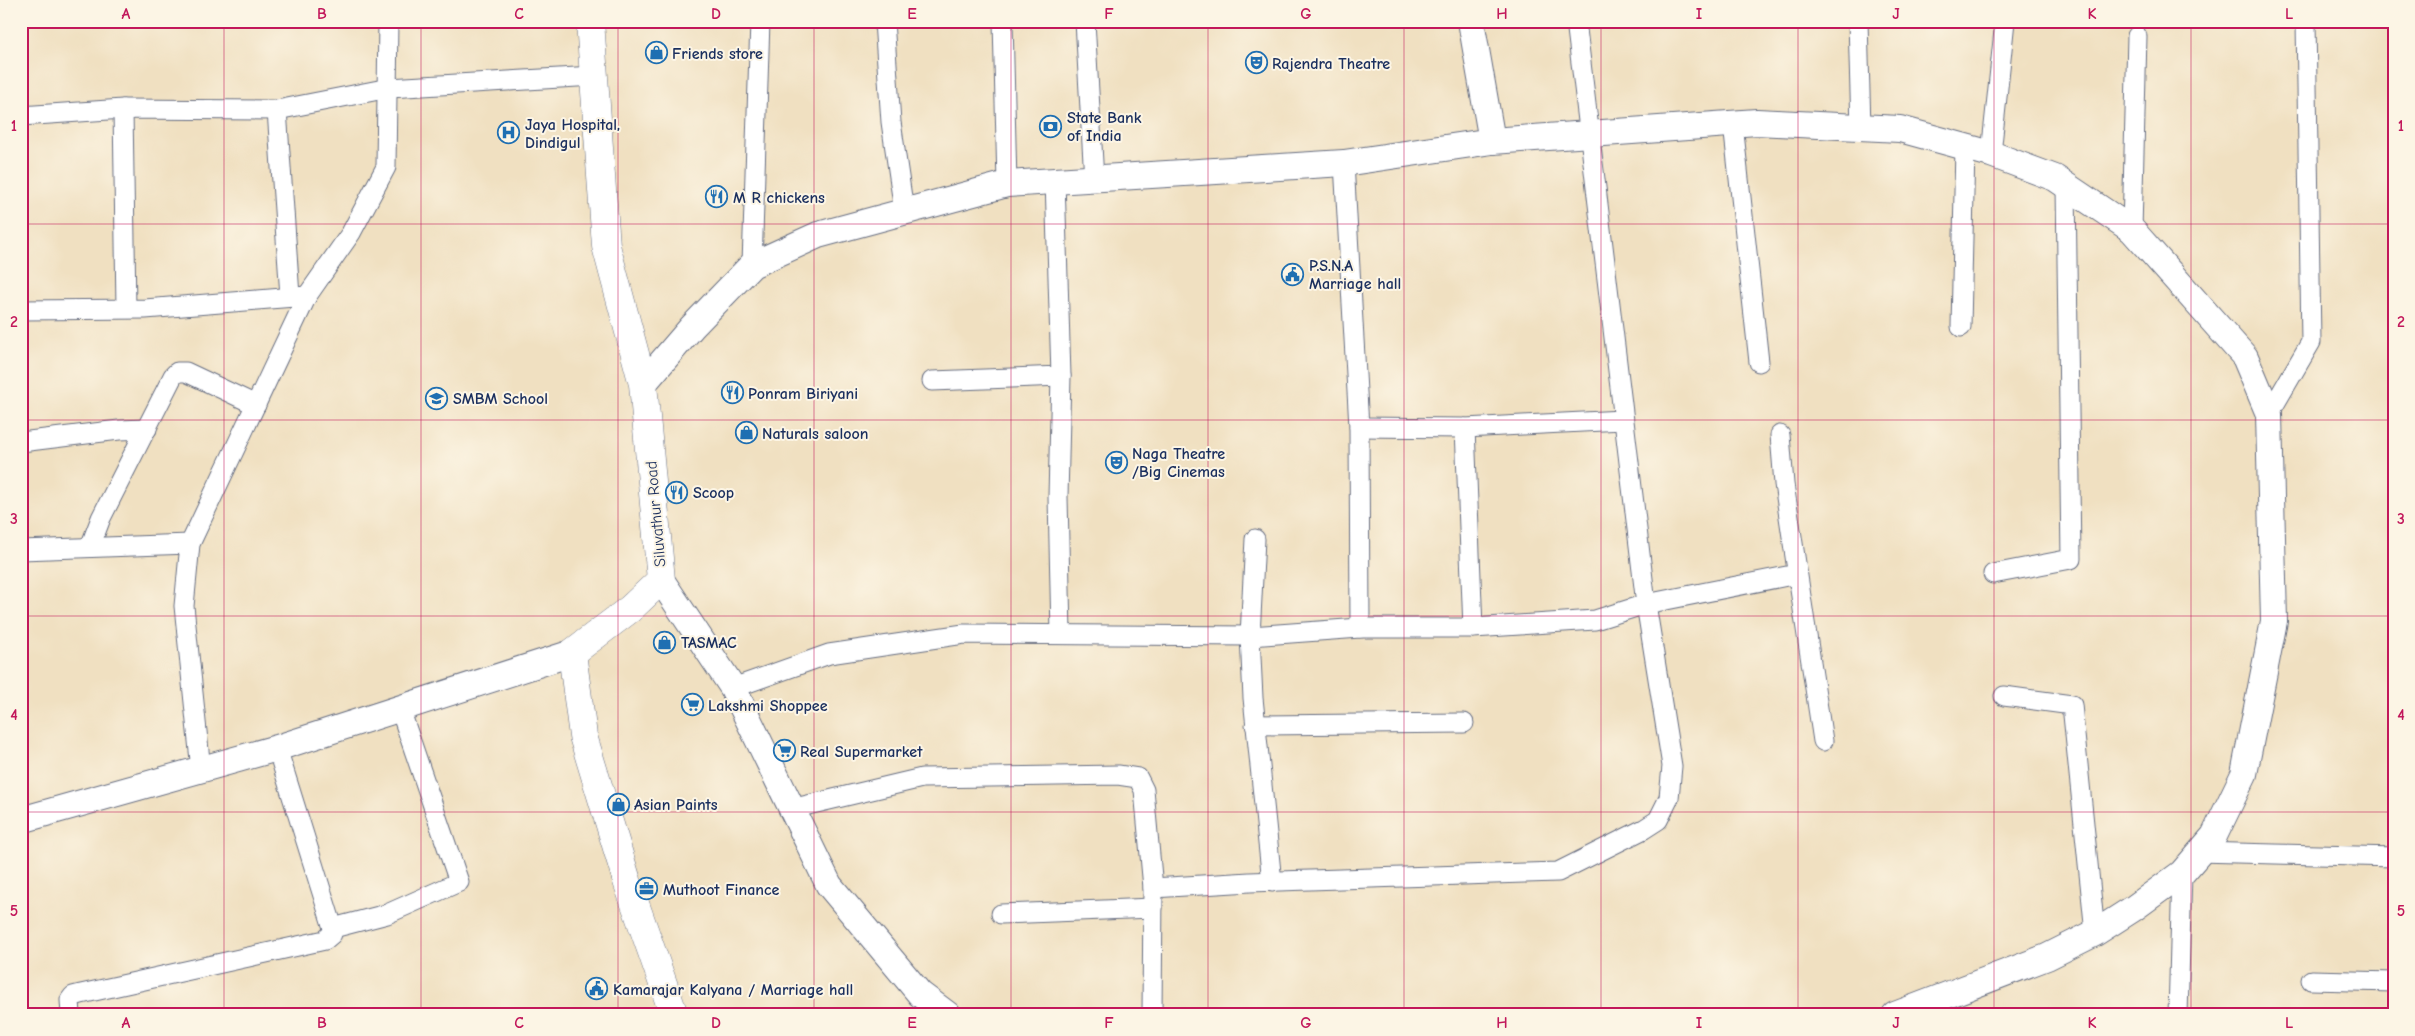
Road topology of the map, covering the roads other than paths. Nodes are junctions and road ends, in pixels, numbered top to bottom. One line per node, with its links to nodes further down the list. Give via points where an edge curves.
1 (388, 21): 14 (street)
2 (590, 21): 13 (main road, Siluvathur Road)
3 (760, 21): 31 (street)
4 (884, 21): 29 (street, via 891,122)
5 (1003, 21): 27 (street)
6 (1085, 21): 26 (street)
7 (1471, 21): 21 (street)
8 (1576, 21): 20 (street)
9 (1858, 21): 19 (street)
10 (2005, 21): 23 (street)
11 (2306, 21): 41 (street, via 2311,342)
12 (2137, 36): 30 (street)
13 (594, 76): 14 (street); 39 (main road, Siluvathur Road, via 606,246)
14 (389, 88): 16 (street); 32 (street, via 386,167 351,233)
15 (123, 109): 16 (street); 17 (street); 33 (street)
16 (277, 110): 32 (street)
17 (21, 116)
18 (1733, 124): 19 (street, via 1756,122); 20 (street); 36 (street)
19 (1861, 128): 22 (street, via 1900,129)
20 (1589, 134): 21 (street); 42 (street)
21 (1492, 141): 24 (street)
22 (1965, 148): 23 (street); 35 (street)
23 (1991, 154): 28 (street, via 2054,178)
24 (1344, 162): 26 (street); 43 (street)
25 (1055, 180): 26 (street); 27 (street); 37 (street)
26 (1094, 180)
27 (1007, 184): 29 (street)
28 (2066, 186): 30 (street); 53 (street, via 2072,559)
29 (904, 211): 31 (street, via 818,235)
30 (2132, 230): 41 (street, via 2245,357)
31 (752, 265): 39 (street)
32 (299, 296): 33 (street); 40 (street)
33 (126, 308): 34 (street)
34 (21, 310)
35 (1961, 327)
36 (1759, 362)
37 (1061, 376): 38 (street); 58 (street, via 1058,497)
38 (932, 381)
39 (643, 384): 54 (main road, Siluvathur Road)
40 (256, 405): 45 (street, via 186,372 177,372); 49 (street)
41 (2269, 414): 71 (street, via 2274,621 2244,774 2214,836)
42 (1623, 420): 44 (street); 55 (street)
43 (1359, 427): 44 (street); 56 (street)
44 (1466, 428): 57 (street)
45 (147, 429): 47 (street); 50 (street, via 101,518)
46 (1780, 435): 52 (street)
47 (21, 442)
48 (1254, 540): 59 (street)
49 (190, 544): 50 (street); 68 (street, via 184,606)
50 (90, 547): 51 (street)
51 (21, 550)
52 (1797, 574): 55 (street); 66 (street)
53 (1992, 574)
54 (661, 580): 60 (main road, Siluvathur Road, via 630,609); 61 (street)
55 (1646, 604): 57 (street, via 1596,620); 74 (street, via 1672,766 1669,798 1658,820 1558,872)
56 (1360, 628): 57 (street); 59 (street)
57 (1473, 628)
58 (1061, 634): 59 (street); 61 (street, via 964,634 829,654)
59 (1250, 636): 65 (street)
60 (572, 653): 63 (street); 83 (main road, via 583,736 627,880)
61 (733, 688): 69 (street)
62 (2004, 696): 79 (street, via 2072,706)
63 (400, 709): 67 (street); 78 (street, via 459,882 387,914)
64 (1464, 723): 65 (street)
65 (1256, 725): 74 (street)
66 (1823, 741)
67 (277, 748): 68 (street); 78 (street)
68 (201, 770): 70 (street)
69 (791, 809): 75 (street, via 922,778 1118,774 1138,778 1144,790); 84 (street, via 828,885 920,994)
70 (21, 820)
71 (2198, 852): 72 (street); 73 (street)
72 (2394, 857)
73 (2182, 872): 79 (street); 87 (street)
74 (1272, 882): 75 (street)
75 (1153, 888): 76 (street)
76 (1153, 908): 77 (street); 85 (street)
77 (1001, 914)
78 (334, 928): 82 (street, via 325,940 73,996 70,1000)
79 (2094, 933): 86 (street, via 2047,957)
80 (2311, 980): 81 (street)
81 (2394, 982)
82 (71, 1015)
83 (674, 1015)
84 (948, 1015)
85 (1152, 1015)
86 (1895, 1015)
87 (2178, 1015)

